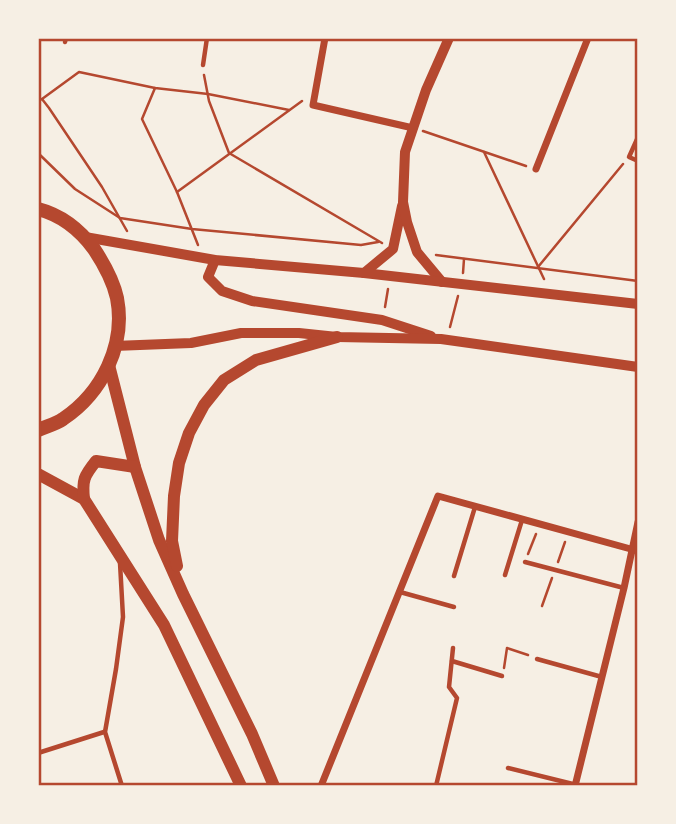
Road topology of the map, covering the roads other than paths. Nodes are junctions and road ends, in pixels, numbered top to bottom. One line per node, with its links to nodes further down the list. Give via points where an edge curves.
1 (207, 38): 5 (lane)
2 (325, 38): 6 (street, via 313,105)
3 (450, 38): 6 (street)
4 (588, 38): 9 (street)
5 (203, 65)
6 (413, 128): 11 (street, via 405,152)
7 (638, 136): 8 (lane, via 629,157)
8 (638, 161)
9 (536, 169)
10 (38, 199): 12 (main road)
11 (403, 202): 15 (street, via 393,249); 16 (street, via 417,252)
12 (43, 210): 13 (highway)
13 (85, 237): 14 (main road); 20 (highway, via 106,265 117,298)
14 (209, 259): 15 (main road); 19 (main road, via 208,276 222,291 252,301 382,320)
15 (364, 273): 16 (main road)
16 (442, 282): 17 (main road)
17 (638, 304)
18 (337, 337): 19 (main road); 20 (main road, via 241,333 191,343); 37 (main road, via 256,359 224,380 205,405 189,433 174,496 172,541)
19 (444, 340): 22 (main road)
20 (114, 346): 21 (highway)
21 (109, 365): 23 (highway, via 90,397 62,420); 24 (main road)
22 (638, 367)
23 (38, 429)
24 (135, 467): 26 (main road, via 96,461 82,482); 37 (main road)
25 (38, 474): 26 (main road)
26 (83, 499): 31 (main road)
27 (475, 507): 28 (street); 34 (lane); 36 (street, via 438,496)
28 (522, 520): 30 (street); 33 (lane)
29 (638, 522): 30 (street)
30 (635, 550): 35 (street)
31 (120, 558): 44 (lane, via 123,617); 50 (main road, via 164,625)
32 (525, 562): 35 (lane)
33 (505, 575)
34 (454, 576)
35 (624, 588): 43 (street)
36 (399, 592): 38 (lane); 53 (street)
37 (183, 594): 47 (main road)
38 (454, 607)
39 (453, 648): 41 (lane)
40 (537, 659): 43 (lane)
41 (452, 661): 42 (lane); 54 (lane, via 449,687 457,698)
42 (502, 676)
43 (602, 677): 48 (street)
44 (104, 732): 45 (lane); 49 (lane)
45 (38, 753)
46 (508, 768): 48 (lane)
47 (267, 770): 51 (main road); 52 (main road)
48 (577, 785)
49 (122, 786)
50 (241, 786)
51 (274, 786)
52 (280, 786)
53 (321, 786)
54 (436, 786)

